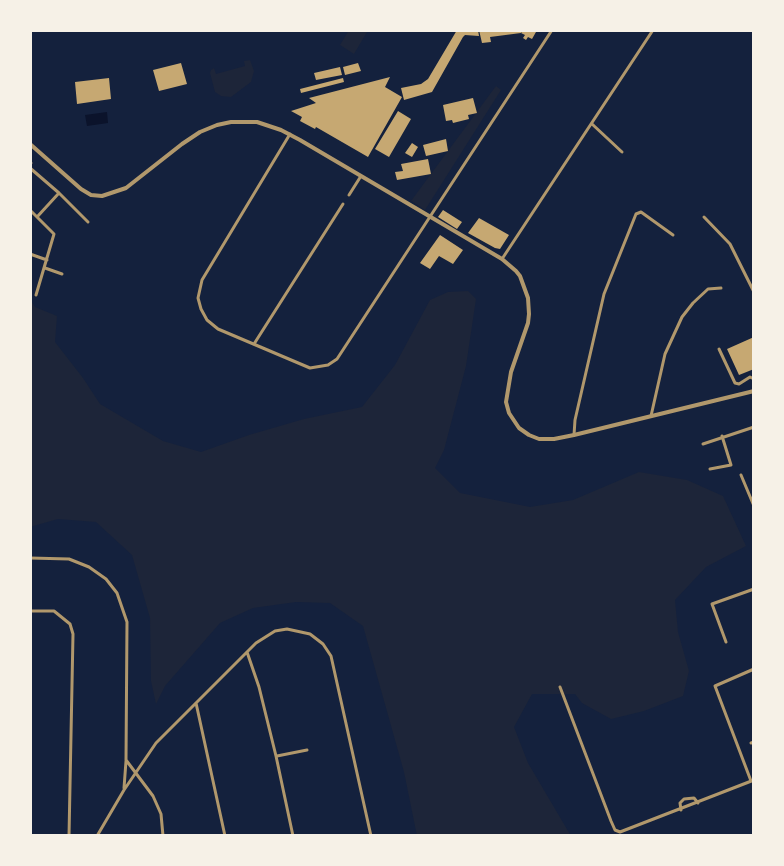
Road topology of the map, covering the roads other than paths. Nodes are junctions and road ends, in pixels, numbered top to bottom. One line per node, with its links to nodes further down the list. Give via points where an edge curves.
1 (552, 30): 14 (street)
2 (652, 30): 3 (street)
3 (592, 124): 6 (street); 19 (street)
4 (290, 135): 5 (street, via 257,122 217,125 182,144 126,188 102,196 81,189); 8 (street); 26 (street, via 202,280 198,298 212,326)
5 (30, 144)
6 (622, 152)
7 (30, 165): 9 (street)
8 (361, 176): 10 (street); 14 (street)
9 (59, 193): 13 (street); 16 (street)
10 (349, 195)
11 (343, 204): 26 (street)
12 (30, 210): 13 (street)
13 (37, 217): 20 (street, via 54,234)
14 (430, 217): 19 (street); 26 (street, via 337,359 310,368)
15 (704, 217): 24 (street, via 730,243)
16 (88, 222)
17 (673, 235): 32 (street, via 641,212 636,214 604,294)
18 (30, 254): 20 (street)
19 (502, 259): 32 (street, via 520,276 529,306 528,323 507,389 509,413 519,428 539,439)
20 (47, 260): 21 (street)
21 (45, 268): 22 (street); 25 (street)
22 (62, 274)
23 (721, 288): 30 (street, via 708,289 682,317 665,354)
24 (754, 292)
25 (36, 296)
26 (254, 344)
27 (719, 349): 28 (street, via 735,383 750,376)
28 (754, 379)
29 (754, 391): 30 (street)
30 (651, 417): 32 (street)
31 (754, 427): 33 (street)
32 (574, 435)
33 (722, 436): 34 (street); 35 (street, via 731,465)
34 (703, 444)
35 (710, 469)
36 (741, 475): 37 (street)
37 (754, 506)
38 (30, 558): 48 (street, via 69,559 89,567 117,593 126,622)
39 (754, 589): 41 (street, via 712,604)
40 (30, 611): 55 (street, via 54,612 70,624 73,634)
41 (726, 642)
42 (247, 652): 45 (street); 47 (street); 60 (street, via 266,636 287,629 310,634 331,656)
43 (754, 669): 50 (street, via 715,686)
44 (560, 687): 54 (street, via 611,821)
45 (196, 704): 49 (street, via 156,743); 58 (street)
46 (308, 750): 47 (street)
47 (276, 756): 59 (street)
48 (126, 760): 49 (street); 51 (street)
49 (136, 772): 51 (street); 57 (street, via 161,814)
50 (752, 781): 52 (street)
51 (124, 790): 56 (street)
52 (698, 803): 53 (street); 53 (street, via 694,798 684,798)
53 (681, 810): 54 (street)
54 (620, 832): 61 (street)
55 (69, 836)
56 (97, 836)
57 (163, 836)
58 (225, 836)
59 (293, 836)
60 (371, 836)
61 (617, 836)

